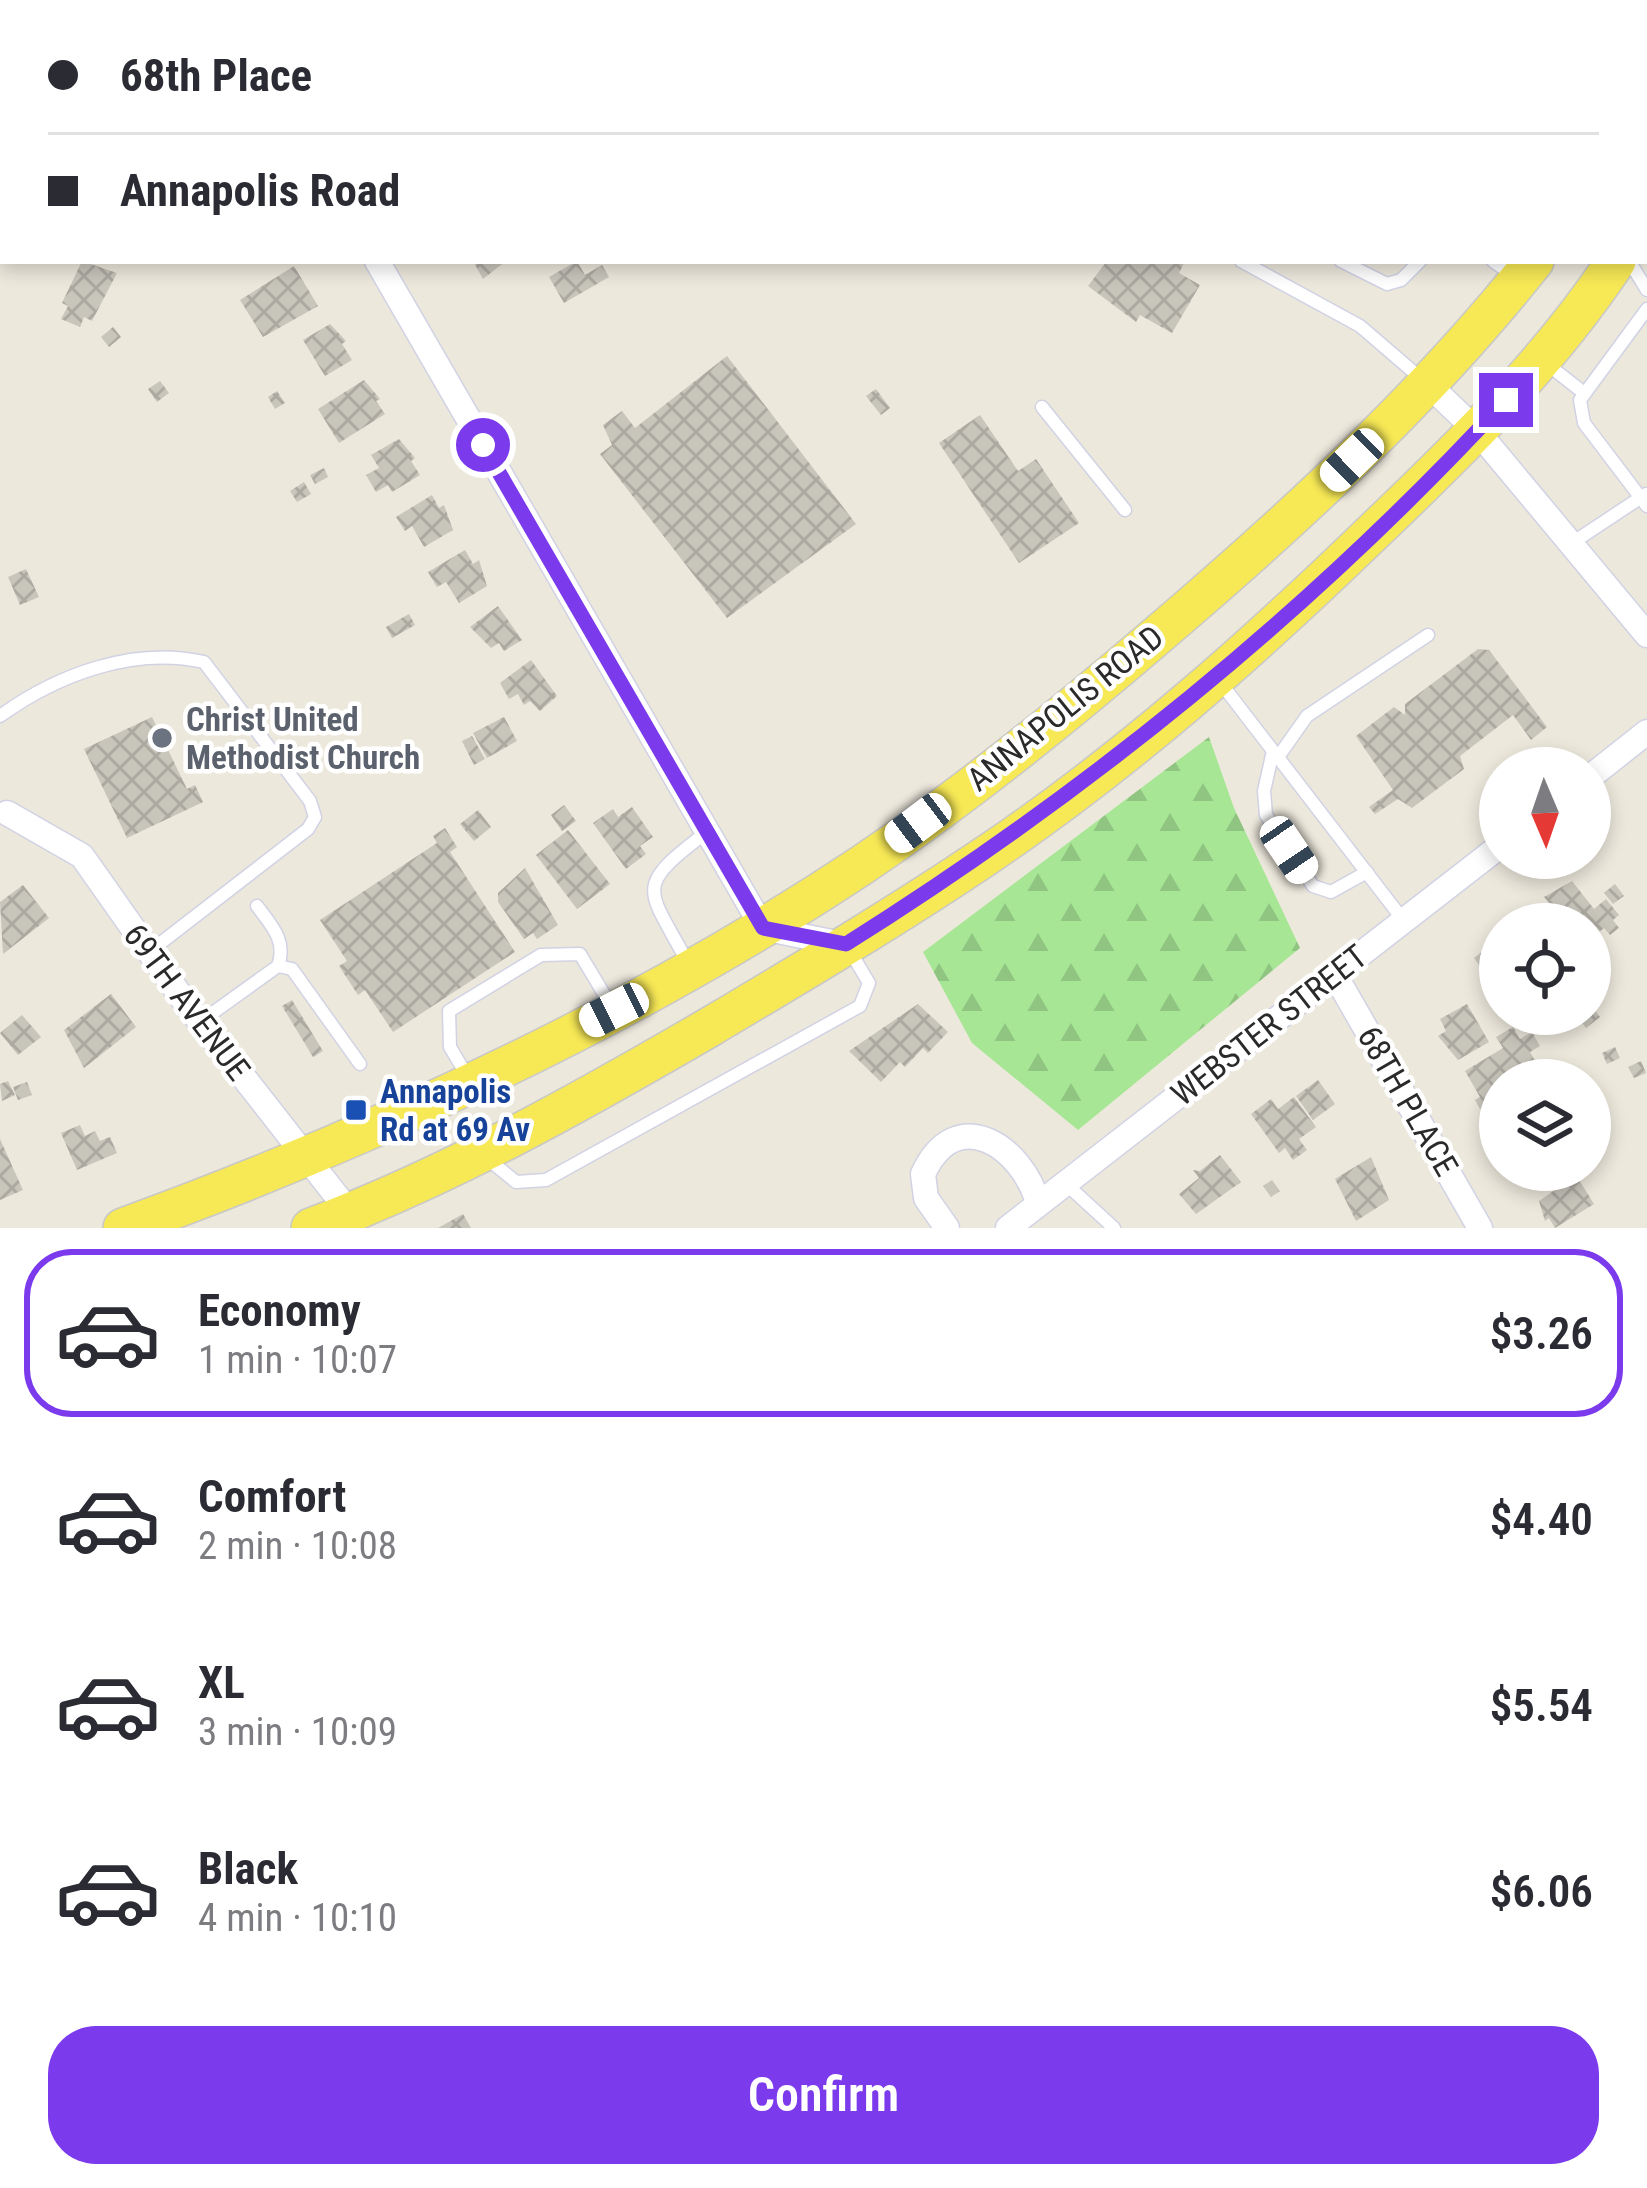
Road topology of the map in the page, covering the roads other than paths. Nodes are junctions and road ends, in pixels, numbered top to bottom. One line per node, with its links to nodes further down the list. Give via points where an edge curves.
1 (379, 264): 26 (street)
2 (1246, 264): 11 (lane, via 1360,326)
3 (1347, 264): 4 (lane, via 1388,284)
4 (1417, 264)
5 (1614, 264): 10 (main road, ANNAPOLIS ROAD)
6 (1631, 264): 8 (lane)
7 (1515, 267): 11 (main road, ANNAPOLIS ROAD)
8 (1647, 290)
9 (1647, 309): 12 (lane)
10 (1540, 358): 12 (lane); 14 (main road, ANNAPOLIS ROAD)
11 (1430, 386): 14 (street); 31 (main road, ANNAPOLIS ROAD, via 1278,531 1060,717 865,863)
12 (1584, 393): 15 (lane, via 1584,423)
13 (1042, 407): 16 (lane)
14 (1477, 431): 17 (street); 20 (main road, ANNAPOLIS ROAD)
15 (1645, 499): 17 (lane)
16 (1125, 510)
17 (1572, 543): 19 (street)
18 (1428, 635): 23 (lane, via 1307,716)
19 (1647, 635)
20 (1215, 676): 23 (lane); 32 (main road, ANNAPOLIS ROAD, via 996,849)
21 (0, 716): 33 (lane, via 40,687 126,660 204,662 310,801 315,817 308,829)
22 (1647, 733): 24 (street)
23 (1275, 754): 28 (lane); 28 (lane, via 1266,815 1312,886 1331,892)
24 (1611, 761)
25 (3, 811): 33 (street, 69TH AVENUE, via 82,856)
26 (706, 832): 31 (street); 35 (lane, via 656,871 653,885)
27 (1479, 862): 30 (street, WEBSTER STREET)
28 (1366, 872): 30 (lane)
29 (257, 906): 34 (lane, via 279,936)
30 (1404, 921): 36 (street, WEBSTER STREET)
31 (763, 928): 32 (street); 35 (main road, ANNAPOLIS ROAD)
32 (846, 944): 41 (main road, ANNAPOLIS ROAD); 41 (lane, via 869,983 860,1006 546,1180 516,1182)
33 (148, 953): 38 (street, 69TH AVENUE)
34 (278, 966): 38 (lane); 39 (lane, via 301,976)
35 (691, 968): 37 (main road, ANNAPOLIS ROAD)
36 (1335, 975): 43 (street, WEBSTER STREET); 51 (street, 68TH PLACE)
37 (614, 1010): 40 (main road, ANNAPOLIS ROAD); 40 (lane, via 580,954 541,955 449,1011 450,1046)
38 (200, 1022): 42 (street, 69TH AVENUE)
39 (360, 1064)
40 (471, 1082): 42 (main road, ANNAPOLIS ROAD)
41 (484, 1154): 45 (main road, ANNAPOLIS ROAD)
42 (307, 1156): 45 (street, 69TH AVENUE); 46 (main road, ANNAPOLIS ROAD)
43 (1065, 1182): 44 (street, WEBSTER STREET); 50 (lane)
44 (1038, 1203): 48 (street, via 1031,1178 993,1140 946,1143 923,1174 926,1198); 49 (street, WEBSTER STREET)
45 (350, 1213): 47 (main road, ANNAPOLIS ROAD)
46 (123, 1228)
47 (311, 1228)
48 (947, 1228)
49 (1008, 1228)
50 (1114, 1228)
51 (1480, 1228)

